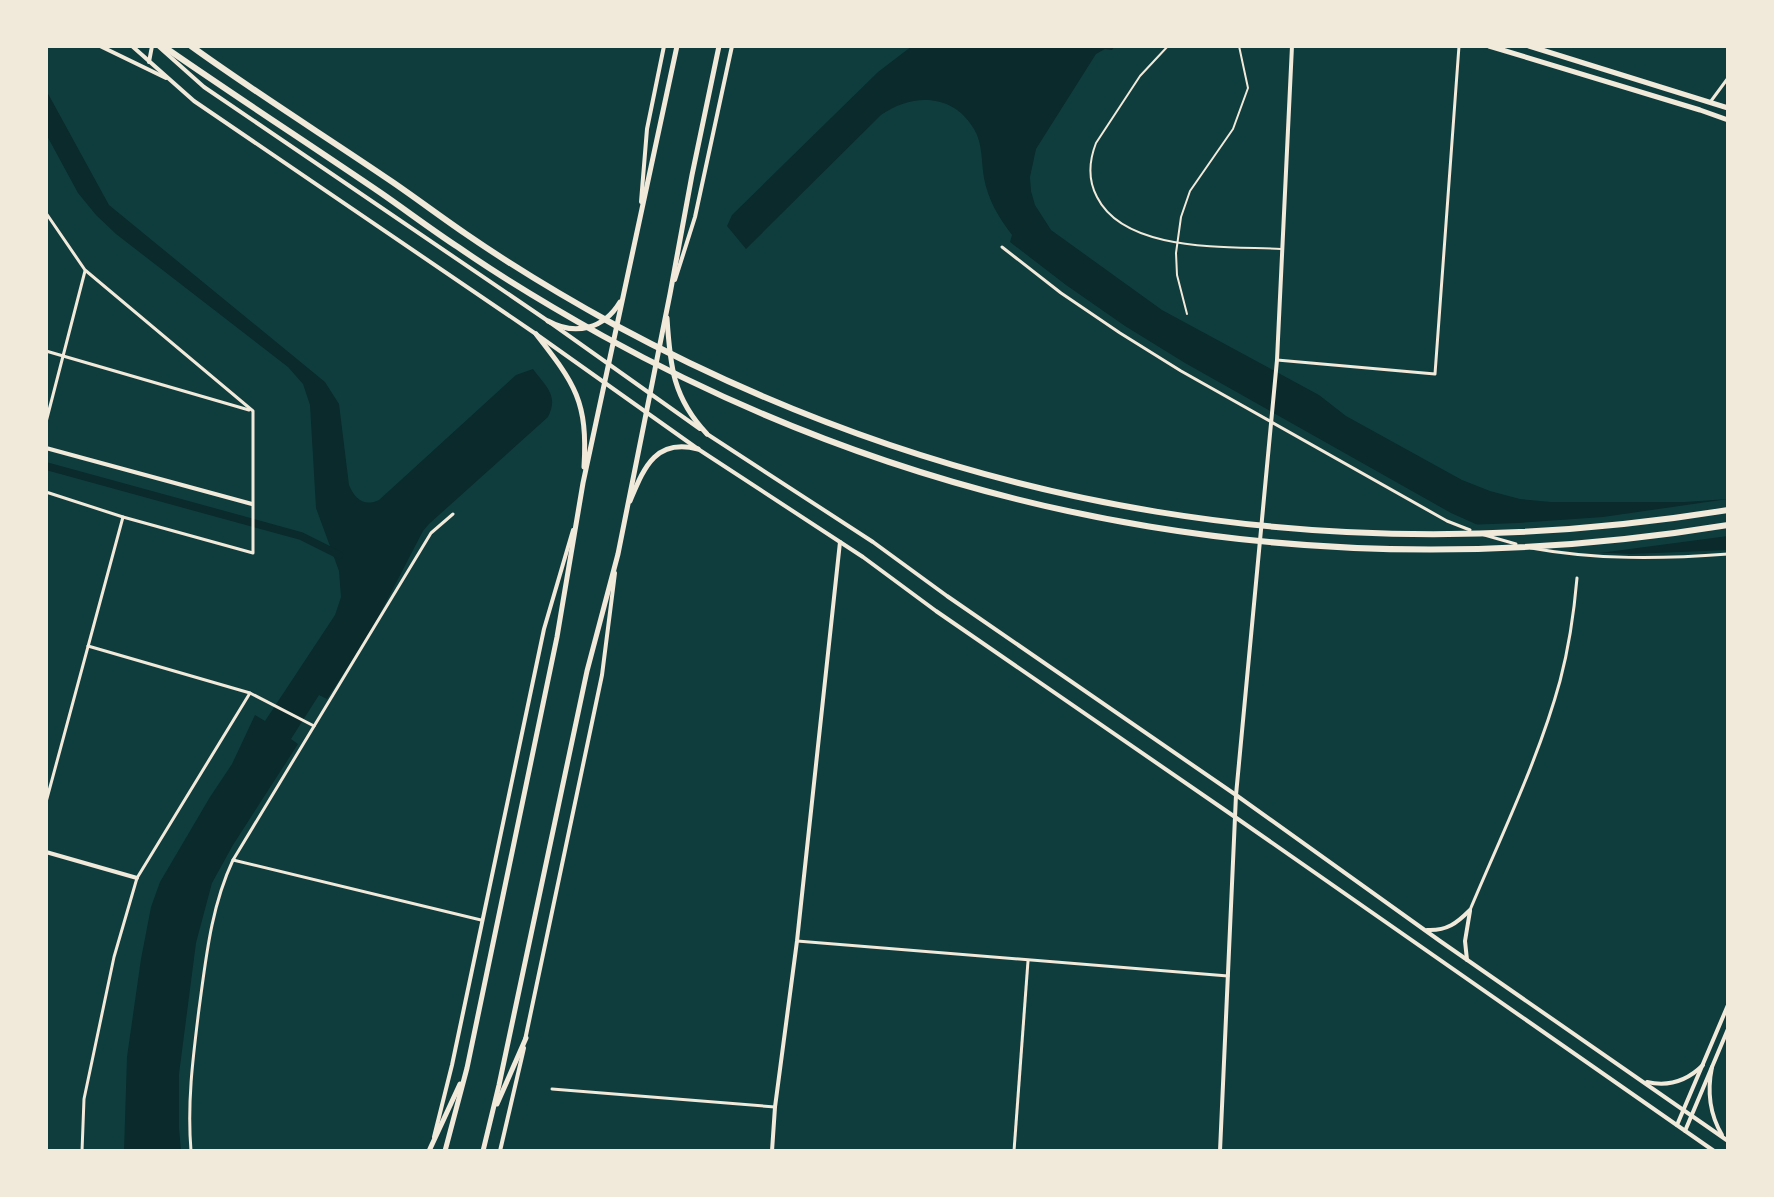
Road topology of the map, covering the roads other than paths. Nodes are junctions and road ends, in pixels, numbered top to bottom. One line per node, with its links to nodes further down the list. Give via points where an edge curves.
1 (132, 46): 16 (main road)
2 (158, 46): 16 (main road); 17 (main road); 56 (highway, via 458,248 581,324 762,413 924,473 1091,516 1304,546 1520,549)
3 (178, 46): 17 (main road)
4 (191, 46): 51 (highway, via 467,235 601,317 769,399 929,458 1136,509 1320,531 1519,533)
5 (664, 46): 23 (main road, via 645,141)
6 (677, 46): 23 (main road)
7 (719, 46): 29 (main road)
8 (732, 46): 29 (main road, via 695,217)
9 (1168, 46): 25 (street, via 1100,134 1090,171 1109,215 1148,237)
10 (1239, 46): 25 (street, via 1248,88 1233,129 1190,191)
11 (1292, 46): 27 (main road)
12 (1459, 46): 37 (street, via 1435,374)
13 (1489, 46): 22 (main road)
14 (1529, 46): 20 (main road)
15 (105, 47): 19 (main road)
16 (149, 62): 19 (main road)
17 (175, 62): 33 (main road)
18 (1728, 78): 20 (street)
19 (168, 79): 34 (main road)
20 (1711, 101): 21 (main road)
21 (1728, 108)
22 (1728, 120)
23 (641, 210): 30 (main road)
24 (46, 213): 28 (street)
25 (1176, 243): 27 (street); 32 (street)
26 (1002, 247): 44 (street, via 1120,333)
27 (1282, 250): 37 (main road)
28 (85, 270): 36 (street); 41 (street)
29 (670, 294): 31 (main road)
30 (622, 298): 33 (main road, via 606,319 591,327 573,329); 38 (main road)
31 (667, 308): 40 (main road); 45 (main road, via 674,380)
32 (1187, 314)
33 (548, 321): 38 (main road)
34 (536, 334): 39 (main road); 48 (main road, via 567,374 580,403 585,428)
35 (46, 351): 36 (street)
36 (63, 356): 41 (street); 43 (street)
37 (1277, 360): 44 (main road)
38 (609, 364): 39 (main road); 40 (main road)
39 (605, 383): 42 (main road); 48 (main road)
40 (649, 393): 42 (main road); 45 (main road)
41 (253, 411): 50 (street)
42 (645, 412): 47 (main road); 52 (main road)
43 (46, 422)
44 (1272, 422): 59 (street, via 1447,521 1506,542 1610,558); 64 (main road)
45 (707, 434): 64 (main road, via 873,542)
46 (46, 448): 50 (main road)
47 (698, 449): 52 (main road, via 674,448 652,458); 57 (main road)
48 (583, 483): 55 (main road)
49 (46, 492): 54 (street)
50 (252, 504): 54 (street, via 253,553)
51 (1728, 510)
52 (626, 513): 58 (main road)
53 (453, 514): 63 (street, via 431,533)
54 (123, 517): 61 (street)
55 (575, 524): 71 (main road, via 544,629); 82 (main road, via 557,637)
56 (1728, 525)
57 (840, 542): 66 (main road); 73 (main road)
58 (618, 554): 79 (main road, via 602,675); 88 (main road, via 587,671)
59 (1728, 554)
60 (1577, 578): 70 (street, via 1569,641 1550,714)
61 (88, 646): 62 (street); 65 (street)
62 (250, 693): 63 (street); 69 (street)
63 (314, 726): 68 (street)
64 (1236, 795): 66 (main road); 72 (main road)
65 (46, 802)
66 (1235, 817): 76 (main road); 89 (main road)
67 (46, 852): 69 (main road)
68 (233, 860): 71 (street); 93 (street, via 208,940 191,1073)
69 (137, 878): 92 (street, via 84,1099)
70 (1470, 910): 72 (main road, via 1448,928); 74 (main road)
71 (481, 920): 94 (main road)
72 (1425, 930): 74 (main road)
73 (797, 941): 75 (street); 85 (main road)
74 (1467, 960): 83 (main road)
75 (1028, 961): 76 (street); 99 (street)
76 (1228, 976): 100 (main road)
77 (1728, 1005): 80 (main road)
78 (1728, 1029): 81 (main road)
79 (526, 1038): 88 (main road); 97 (main road)
80 (1703, 1065): 83 (main road, via 1674,1083); 86 (main road)
81 (1712, 1067): 87 (main road); 91 (main road, via 1710,1103)
82 (467, 1068): 94 (main road); 95 (main road)
83 (1641, 1081): 86 (main road)
84 (552, 1089): 85 (street)
85 (775, 1107): 98 (main road)
86 (1684, 1110): 87 (main road); 89 (main road)
87 (1692, 1115): 90 (main road); 91 (main road)
88 (490, 1119): 96 (main road)
89 (1677, 1125): 90 (main road)
90 (1685, 1131): 101 (main road)
91 (1726, 1139)
92 (82, 1151)
93 (191, 1151)
94 (429, 1151)
95 (445, 1151)
96 (483, 1151)
97 (500, 1151)
98 (772, 1151)
99 (1014, 1151)
100 (1220, 1151)
101 (1714, 1151)

